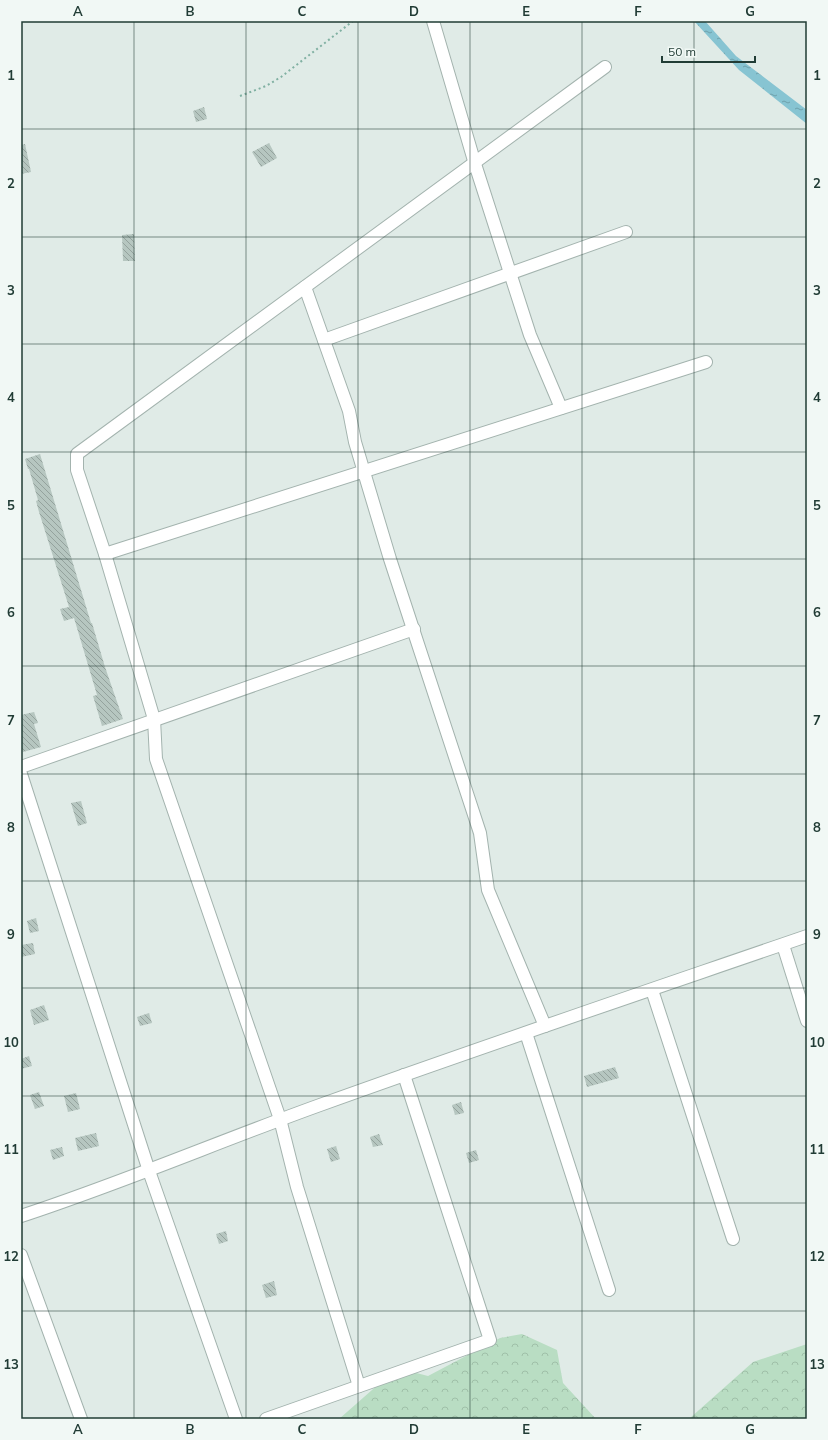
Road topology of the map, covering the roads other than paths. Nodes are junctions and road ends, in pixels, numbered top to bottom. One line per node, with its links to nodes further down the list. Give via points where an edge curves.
1 (433, 21): 3 (street)
2 (605, 67): 3 (street)
3 (474, 164): 5 (street); 6 (street)
4 (626, 232): 5 (street)
5 (509, 272): 7 (street); 9 (street, via 530,335)
6 (305, 288): 7 (street); 11 (street, via 77,454 77,470)
7 (324, 340): 10 (street, via 349,411)
8 (706, 362): 9 (street)
9 (561, 408): 10 (street)
10 (364, 471): 11 (street); 12 (street)
11 (105, 554): 13 (street)
12 (414, 629): 13 (street); 20 (street, via 480,833 488,890)
13 (154, 719): 14 (street); 23 (street, via 156,759)
14 (21, 767)
15 (21, 774): 24 (street)
16 (807, 936): 17 (street)
17 (783, 944): 18 (street); 19 (street)
18 (652, 990): 20 (street); 26 (street)
19 (807, 1021)
20 (545, 1026): 21 (street)
21 (526, 1033): 22 (street); 28 (street)
22 (404, 1074): 23 (street); 29 (street, via 490,1340)
23 (280, 1119): 24 (street); 29 (street, via 298,1187)
24 (149, 1171): 25 (street); 31 (street)
25 (21, 1216)
26 (733, 1239)
27 (21, 1255): 30 (street)
28 (609, 1290)
29 (359, 1386): 32 (street)
30 (81, 1419)
31 (236, 1419)
32 (266, 1419)

